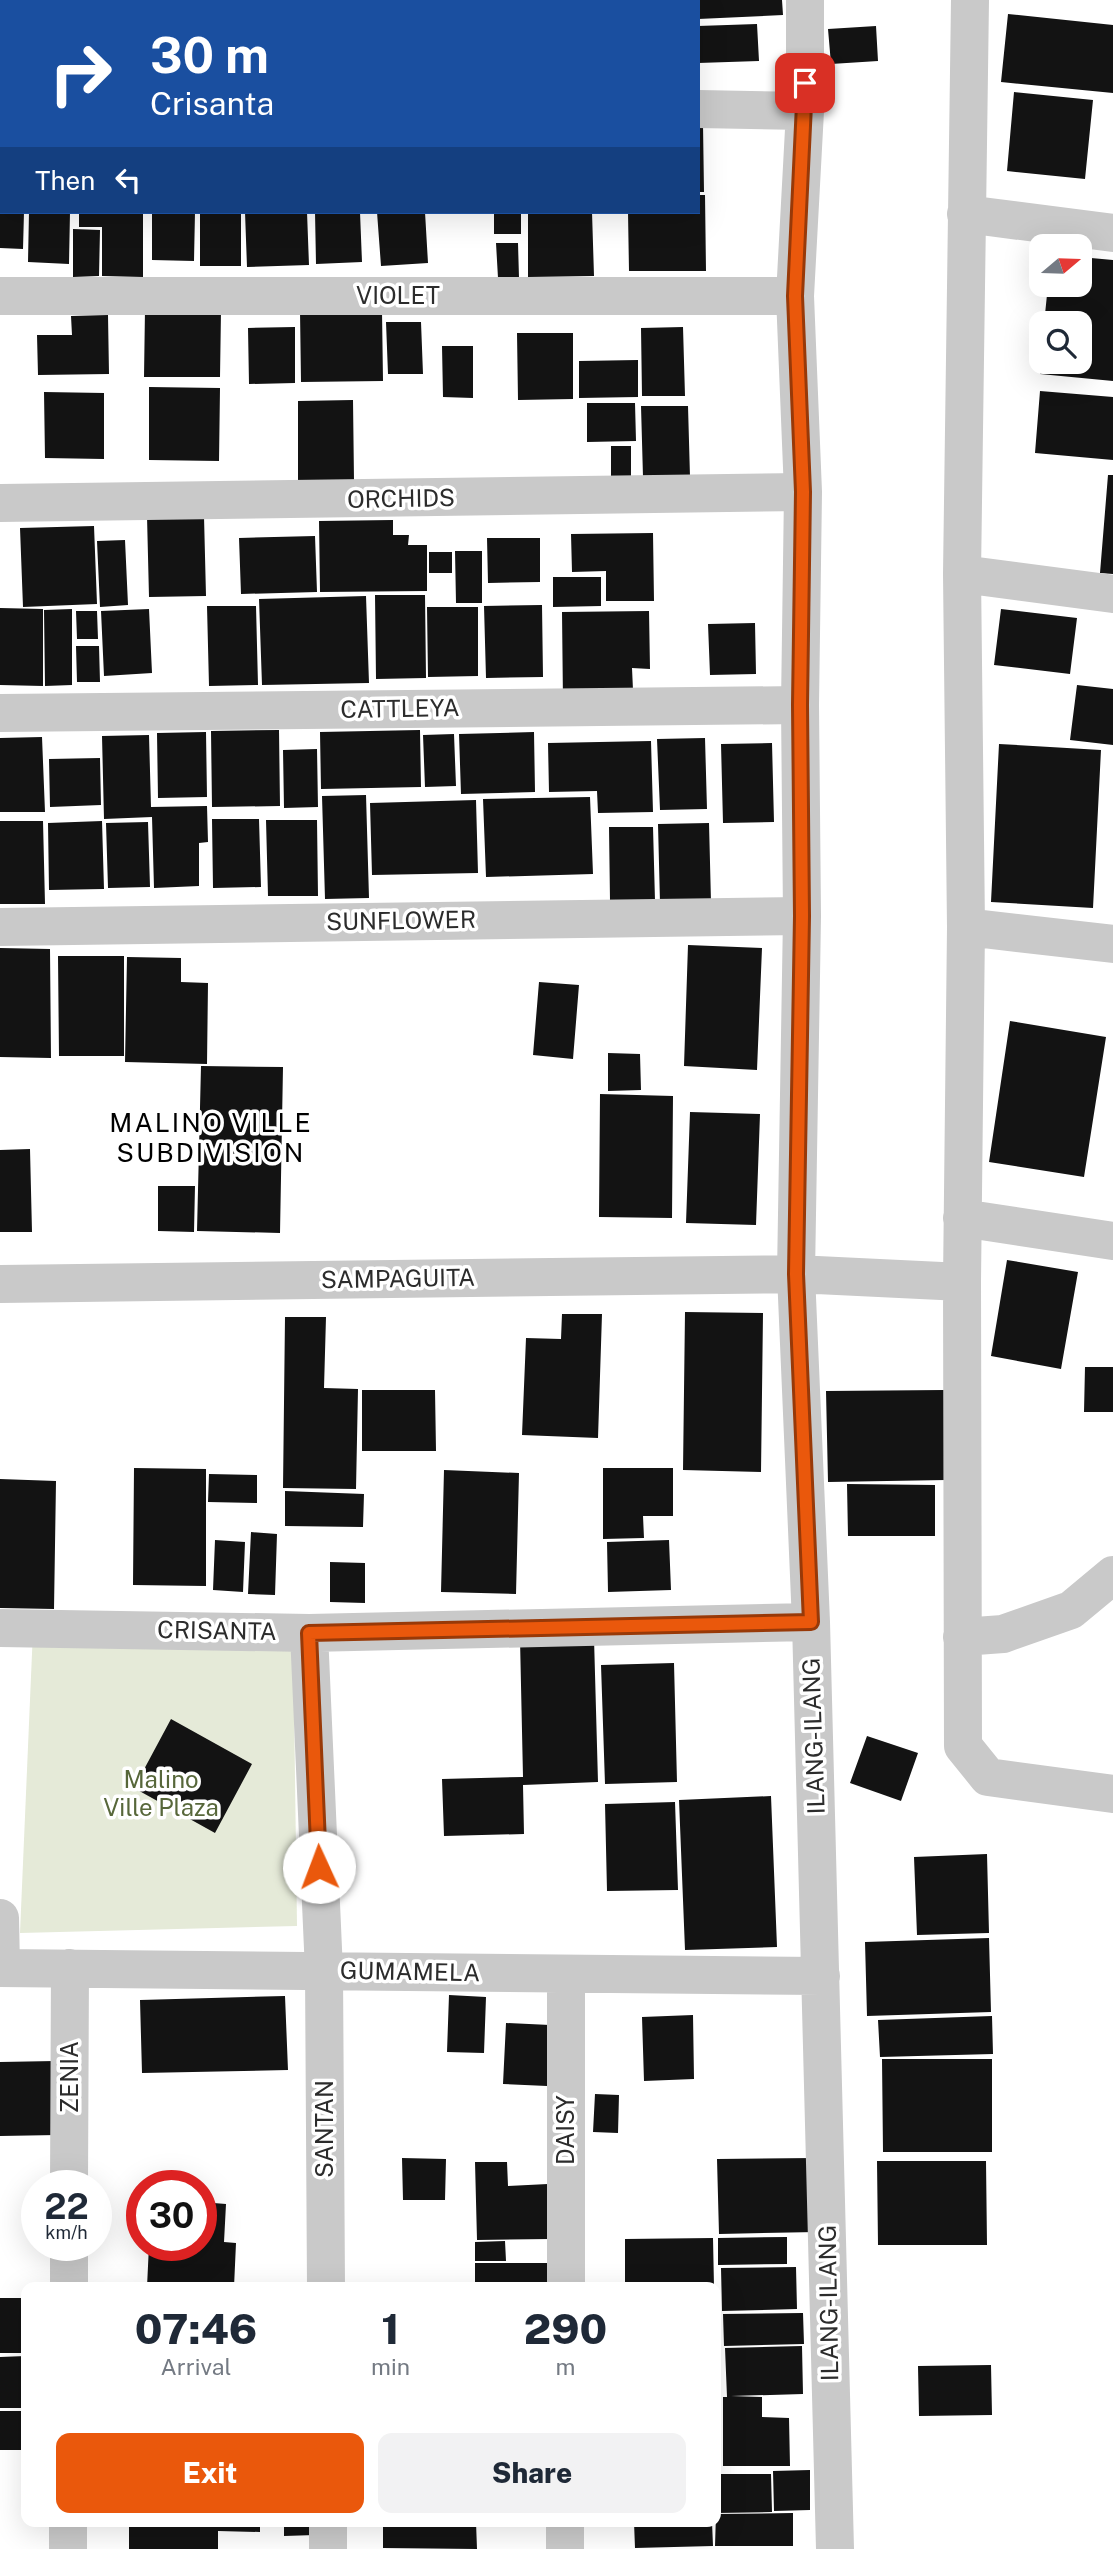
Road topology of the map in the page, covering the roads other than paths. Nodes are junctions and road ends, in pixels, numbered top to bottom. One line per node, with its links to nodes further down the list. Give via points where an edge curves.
1 (805, 0): 4 (street, ILANG-ILANG)
2 (970, 0): 5 (street)
3 (700, 109): 4 (street)
4 (806, 111): 8 (street, ILANG-ILANG)
5 (966, 214): 6 (street); 11 (street)
6 (1113, 233)
7 (0, 296): 8 (street, VIOLET)
8 (795, 296): 9 (street, ILANG-ILANG)
9 (803, 492): 10 (street, ORCHIDS); 13 (street, ILANG-ILANG)
10 (0, 503)
11 (962, 575): 12 (street); 17 (street)
12 (1113, 594)
13 (800, 705): 14 (street, CATTLEYA); 15 (street, ILANG-ILANG)
14 (0, 713)
15 (802, 916): 16 (street, SUNFLOWER); 21 (street, ILANG-ILANG)
16 (0, 927)
17 (966, 927): 18 (street); 19 (street)
18 (1113, 944)
19 (962, 1218): 20 (street); 22 (street)
20 (1113, 1241)
21 (796, 1274): 22 (street, SAMPAGUITA); 23 (street, SAMPAGUITA); 25 (street, ILANG-ILANG)
22 (962, 1282): 28 (street)
23 (0, 1284)
24 (1113, 1575): 28 (street, via 1071,1610 1003,1634)
25 (811, 1622): 27 (street, CRISANTA); 35 (street, ILANG-ILANG)
26 (0, 1628): 27 (street, CRISANTA)
27 (309, 1633): 33 (street, SANTAN)
28 (962, 1637): 29 (street, via 963,1746 988,1777)
29 (1113, 1794)
30 (0, 1918): 31 (street)
31 (0, 1968): 32 (street, GUMAMELA)
32 (70, 1968): 33 (street, GUMAMELA); 36 (street, ZENIA)
33 (324, 1971): 34 (street, GUMAMELA); 39 (street, SANTAN)
34 (566, 1974): 35 (street, GUMAMELA); 40 (street, DAISY)
35 (821, 1976): 47 (street, ILANG-ILANG)
36 (69, 2170)
37 (69, 2261): 38 (street)
38 (69, 2282)
39 (326, 2282)
40 (566, 2282)
41 (68, 2527): 44 (street)
42 (328, 2527): 45 (street)
43 (565, 2527): 46 (street)
44 (68, 2549)
45 (328, 2549)
46 (565, 2549)
47 (835, 2549)

